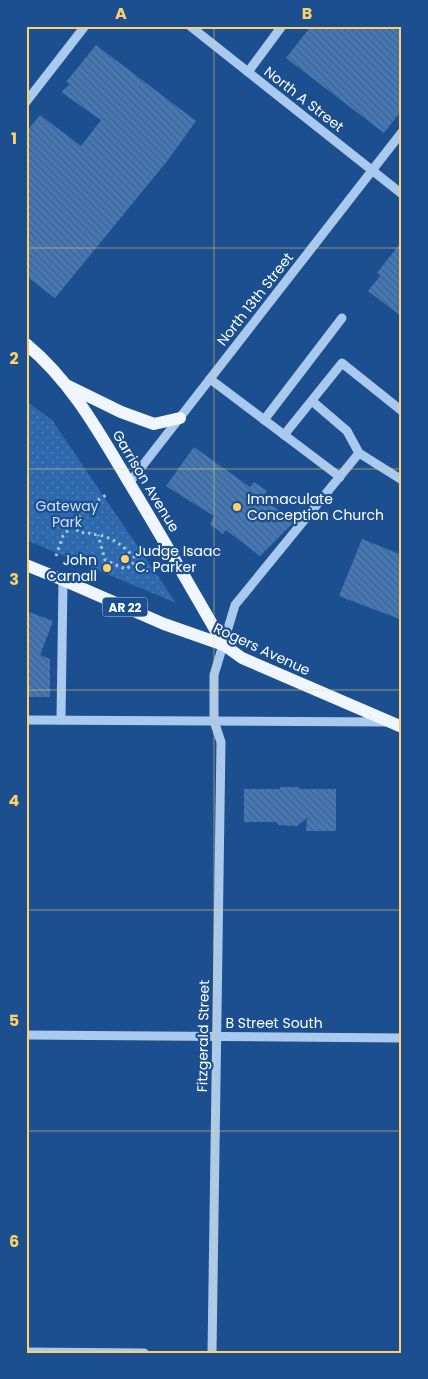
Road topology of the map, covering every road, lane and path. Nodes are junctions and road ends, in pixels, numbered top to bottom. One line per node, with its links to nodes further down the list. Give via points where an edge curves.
1 (86, 26): 5 (street)
2 (190, 26): 4 (street, North A Street)
3 (282, 26): 4 (street)
4 (248, 72): 7 (street, North A Street)
5 (26, 102)
6 (402, 132): 7 (street, North 13th Street)
7 (372, 171): 8 (street, North A Street); 11 (street, North 13th Street)
8 (402, 194)
9 (342, 318): 16 (street)
10 (26, 344): 12 (main road, Garrison Avenue)
11 (210, 379): 15 (street, North 13th Street); 16 (street)
12 (67, 386): 15 (main road, via 154,424); 21 (main road, Garrison Avenue, via 102,435)
13 (312, 401): 14 (street, via 342,363); 17 (street); 18 (street, via 347,431)
14 (402, 411)
15 (180, 418): 21 (street, North 13th Street)
16 (264, 420): 17 (street)
17 (284, 435): 19 (street)
18 (359, 453): 19 (street, Fitzgerald Street); 20 (street)
19 (340, 477): 28 (street, Fitzgerald Street, via 235,606)
20 (402, 480)
21 (129, 483): 28 (main road, Garrison Avenue)
22 (106, 495): 23 (path, via 88,507)
23 (72, 526): 24 (path, via 81,533); 25 (path, via 63,536)
24 (98, 535): 24 (path, via 120,543 134,557 134,565 125,569 105,560)
25 (56, 556)
26 (26, 565): 27 (main road, Rogers Avenue / AR 22)
27 (63, 580): 28 (main road, Rogers Avenue / AR 22, via 164,624); 30 (street)
28 (224, 645): 31 (street, Fitzgerald Street, via 214,675); 32 (main road, Rogers Avenue / AR 22, via 242,658)
29 (26, 720): 30 (street)
30 (61, 720): 31 (street)
31 (214, 721): 32 (street); 34 (street, Fitzgerald Street, via 221,742)
32 (396, 724)
33 (26, 1035): 34 (street, B Street South)
34 (217, 1036): 35 (street, B Street South); 38 (street, Fitzgerald Street)
35 (402, 1038)
36 (26, 1352): 37 (street)
37 (144, 1353)
38 (212, 1353)

